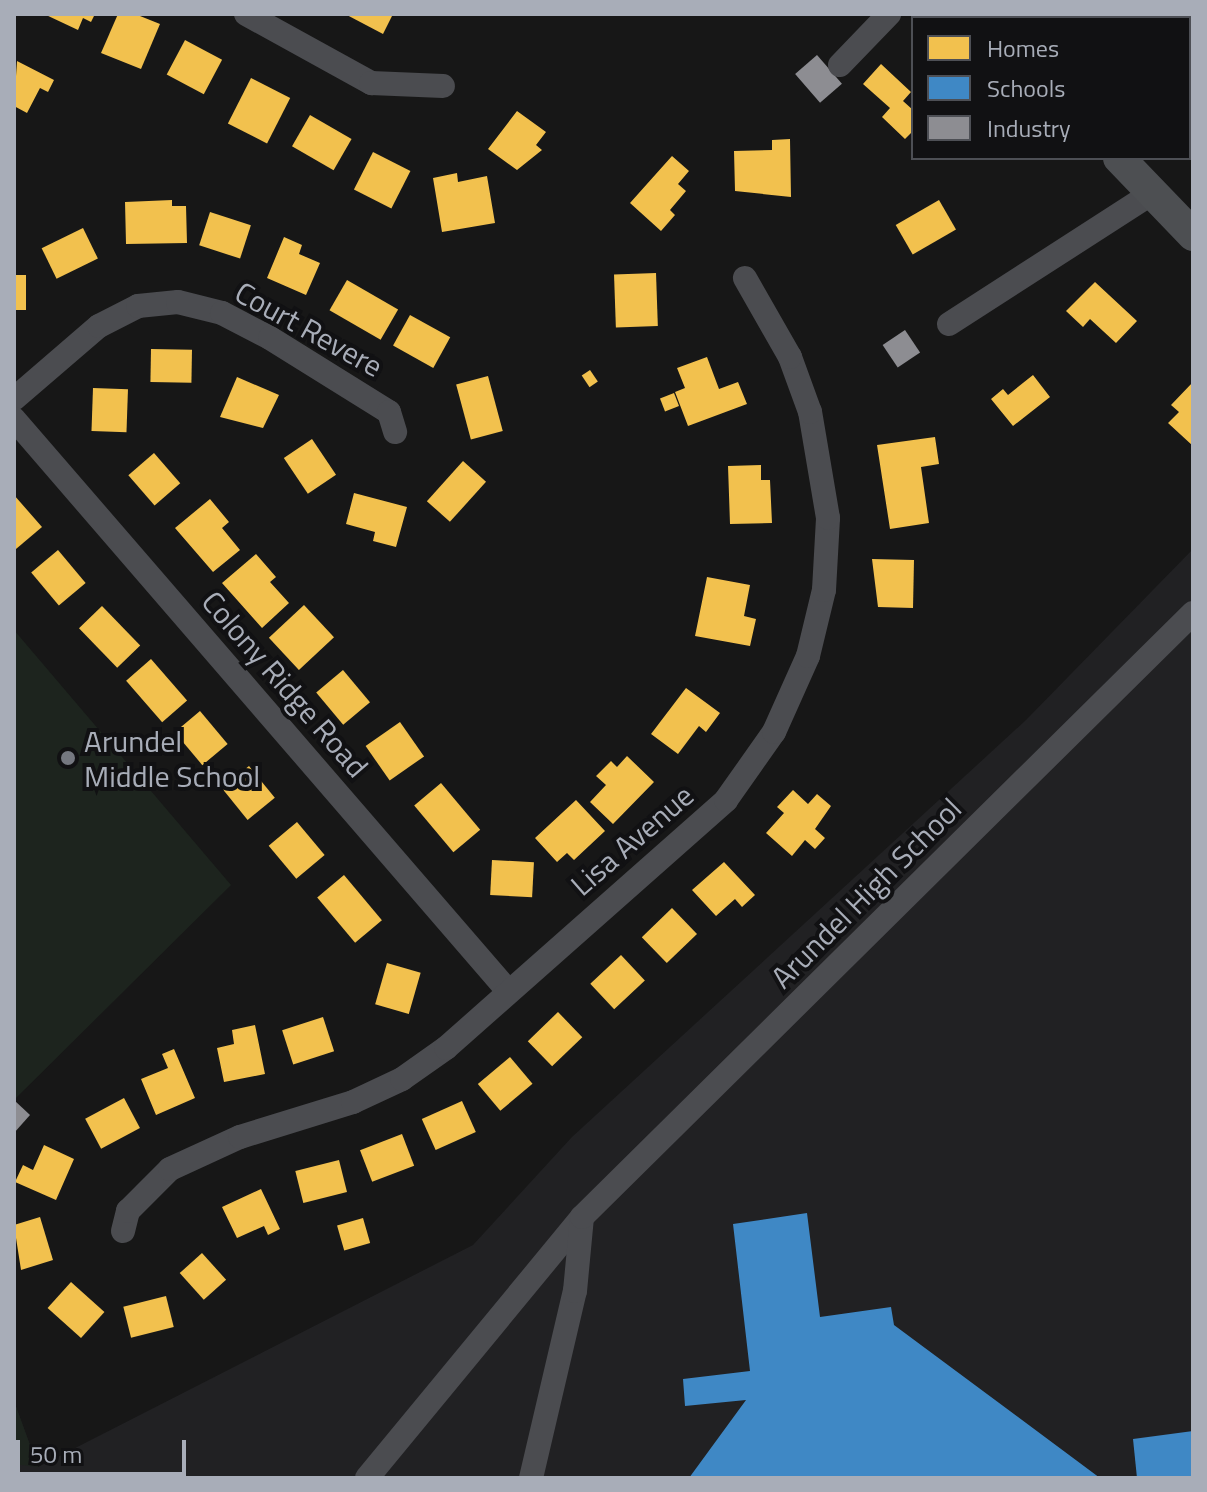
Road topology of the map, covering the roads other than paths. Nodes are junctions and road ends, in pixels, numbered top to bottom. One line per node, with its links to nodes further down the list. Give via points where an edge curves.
1 (246, 14): 4 (street, via 371,83)
2 (889, 14): 3 (street)
3 (840, 65)
4 (443, 86)
5 (1121, 160): 6 (main road)
6 (1152, 193): 7 (main road); 9 (street)
7 (1193, 235)
8 (745, 278): 14 (street, Lisa Avenue, via 790,357 823,464 828,518 824,590 808,656 774,732 726,800)
9 (949, 324)
10 (14, 399): 12 (street, Court Revere, via 99,326 138,306 178,302 222,313 270,338 389,412)
11 (14, 419): 14 (street, Colony Ridge Road)
12 (395, 432)
13 (1193, 613): 15 (street, Arundel High School)
14 (508, 991): 16 (street, Lisa Avenue, via 446,1048 402,1079 353,1102 240,1137 170,1169 128,1211)
15 (582, 1217): 17 (street, Arundel High School); 18 (street, via 575,1291)
16 (123, 1231)
17 (367, 1478)
18 (531, 1478)

